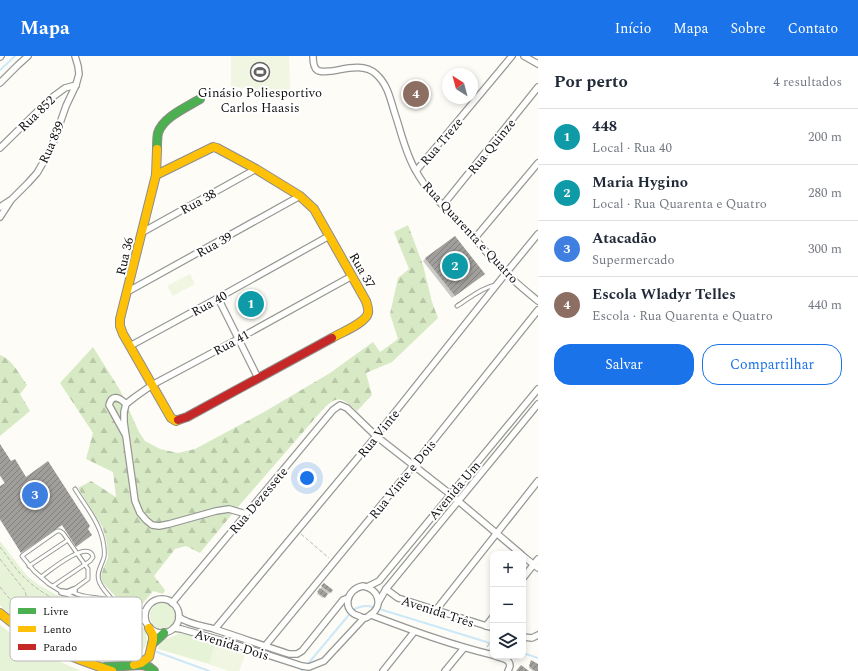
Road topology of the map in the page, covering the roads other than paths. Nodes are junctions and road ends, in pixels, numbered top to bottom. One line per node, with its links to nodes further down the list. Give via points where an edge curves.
1 (28, 56): 7 (street)
2 (75, 56): 8 (street, Rua 839, via 79,74)
3 (313, 56): 14 (street, Rua Quarenta e Quatro, via 315,68 323,72 358,68 375,73 388,91 407,152)
4 (512, 56): 14 (street, Rua Treze)
5 (524, 56): 6 (street)
6 (538, 64)
7 (0, 83)
8 (76, 85): 11 (street, Rua 852, via 65,88 50,99); 17 (street, Rua 839, via 43,164)
9 (538, 87): 18 (street, Rua Quinze)
10 (200, 99): 15 (street, Rua 36, via 166,120 160,127 156,142)
11 (0, 148)
12 (538, 163): 24 (street)
13 (256, 169): 15 (street, Rua 37, via 213,147); 16 (street, Rua 37); 21 (street, Rua 38)
14 (416, 171): 18 (street, Rua Quarenta e Quatro)
15 (156, 175): 21 (street, Rua 36)
16 (300, 196): 23 (street, Rua 37, via 314,209); 28 (street, Rua 39)
17 (11, 200): 19 (street); 20 (street, Rua 839)
18 (443, 205): 24 (street, Rua Quarenta e Quatro)
19 (0, 207)
20 (0, 217)
21 (141, 233): 28 (street, Rua 36)
22 (538, 234): 25 (street, Rua Vinte)
23 (329, 236): 26 (street, Rua 37); 29 (street, Rua 40)
24 (475, 238): 25 (street, Rua Quarenta e Quatro)
25 (506, 273): 27 (street, Rua Vinte); 30 (street, Rua Quarenta e Quatro)
26 (352, 276): 33 (street, Rua 41); 35 (street, Rua 37, via 369,307 365,320)
27 (497, 285): 31 (lane, via 484,288); 41 (street, Rua Vinte)
28 (127, 292): 34 (street, Rua 36, via 120,326)
29 (218, 298): 33 (street); 34 (street, Rua 40)
30 (538, 301)
31 (457, 306)
32 (538, 310): 43 (street, Rua Vinte e Dois)
33 (238, 339): 35 (street); 36 (street, Rua 41)
34 (130, 346): 36 (street, Rua 36)
35 (258, 378): 40 (street, Rua 37)
36 (152, 385): 38 (street, Rua 41); 40 (street, Rua 36, via 171,418)
37 (538, 389): 46 (street, Avenida Um)
38 (126, 404): 42 (street, via 124,422); 42 (street, via 115,398 109,405)
39 (538, 404): 47 (street, Avenida Um)
40 (178, 421)
41 (376, 436): 43 (street); 48 (street, Rua Dezessete, via 347,408 340,405 333,410); 85 (street, Rua Vinte)
42 (127, 437): 48 (street, via 135,501 140,513 152,525 169,524 229,509)
43 (414, 466): 46 (street); 91 (street, Rua Vinte e Dois)
44 (538, 481): 49 (street)
45 (75, 489): 67 (lane, via 103,540 105,551 98,576)
46 (450, 494): 47 (street); 61 (street, Avenida Um, via 379,581)
47 (458, 501): 49 (street); 62 (street, Avenida Um)
48 (246, 514): 70 (street, Rua Dezessete)
49 (496, 533): 51 (street); 72 (street)
50 (68, 540): 52 (lane); 56 (lane); 56 (lane, via 59,531 38,543 22,555)
51 (517, 551)
52 (76, 553): 55 (lane); 55 (lane, via 91,552 92,559); 59 (lane)
53 (526, 558): 57 (street)
54 (538, 559): 57 (street)
55 (85, 564): 60 (lane); 63 (lane, via 88,579)
56 (29, 566): 59 (lane)
57 (536, 566): 58 (street)
58 (526, 575)
59 (41, 577): 60 (lane)
60 (53, 586): 64 (lane)
61 (367, 587): 68 (street, via 356,588); 69 (street, via 375,592)
62 (386, 589): 69 (street, Avenida Um); 72 (street, Avenida Três, via 398,598)
63 (74, 590): 64 (street); 66 (lane, via 73,592 78,594)
64 (62, 592): 65 (lane)
65 (73, 597)
66 (96, 597)
67 (110, 597)
68 (348, 598): 77 (street, via 351,612); 91 (street, via 342,600 297,654 288,654)
69 (378, 601): 75 (street, via 376,610)
70 (172, 603): 71 (street, via 164,600 155,601); 76 (street)
71 (146, 610): 73 (lane); 82 (street, via 145,618)
72 (436, 610): 81 (street, Avenida Três)
73 (142, 612)
74 (0, 613): 79 (street)
75 (371, 615): 77 (street); 86 (street)
76 (179, 618): 84 (street); 85 (street)
77 (364, 618): 84 (street, Avenida Dois, via 324,661 310,667)
78 (142, 620): 82 (lane)
79 (10, 621)
80 (490, 621): 81 (street)
81 (486, 626): 83 (street, Avenida Três)
82 (149, 627): 87 (street, via 158,633); 90 (street, via 153,635)
83 (490, 627)
84 (174, 628): 87 (street)
85 (215, 629): 91 (street)
86 (414, 632): 92 (street); 102 (street)
87 (164, 633): 90 (street)
88 (538, 635): 89 (street)
89 (526, 637)
90 (152, 644): 94 (street)
91 (265, 646)
92 (464, 648): 93 (street); 103 (street)
93 (490, 655)
94 (148, 656): 98 (street, via 141,663); 101 (street)
95 (505, 659): 104 (street, via 510,664)
96 (83, 661): 97 (street)
97 (88, 663): 98 (street, via 107,667); 99 (street); 100 (street)
98 (131, 666): 101 (street, via 145,666)
99 (101, 671)
100 (112, 671)
101 (154, 671)
102 (383, 671)
103 (445, 671)
104 (508, 671)

